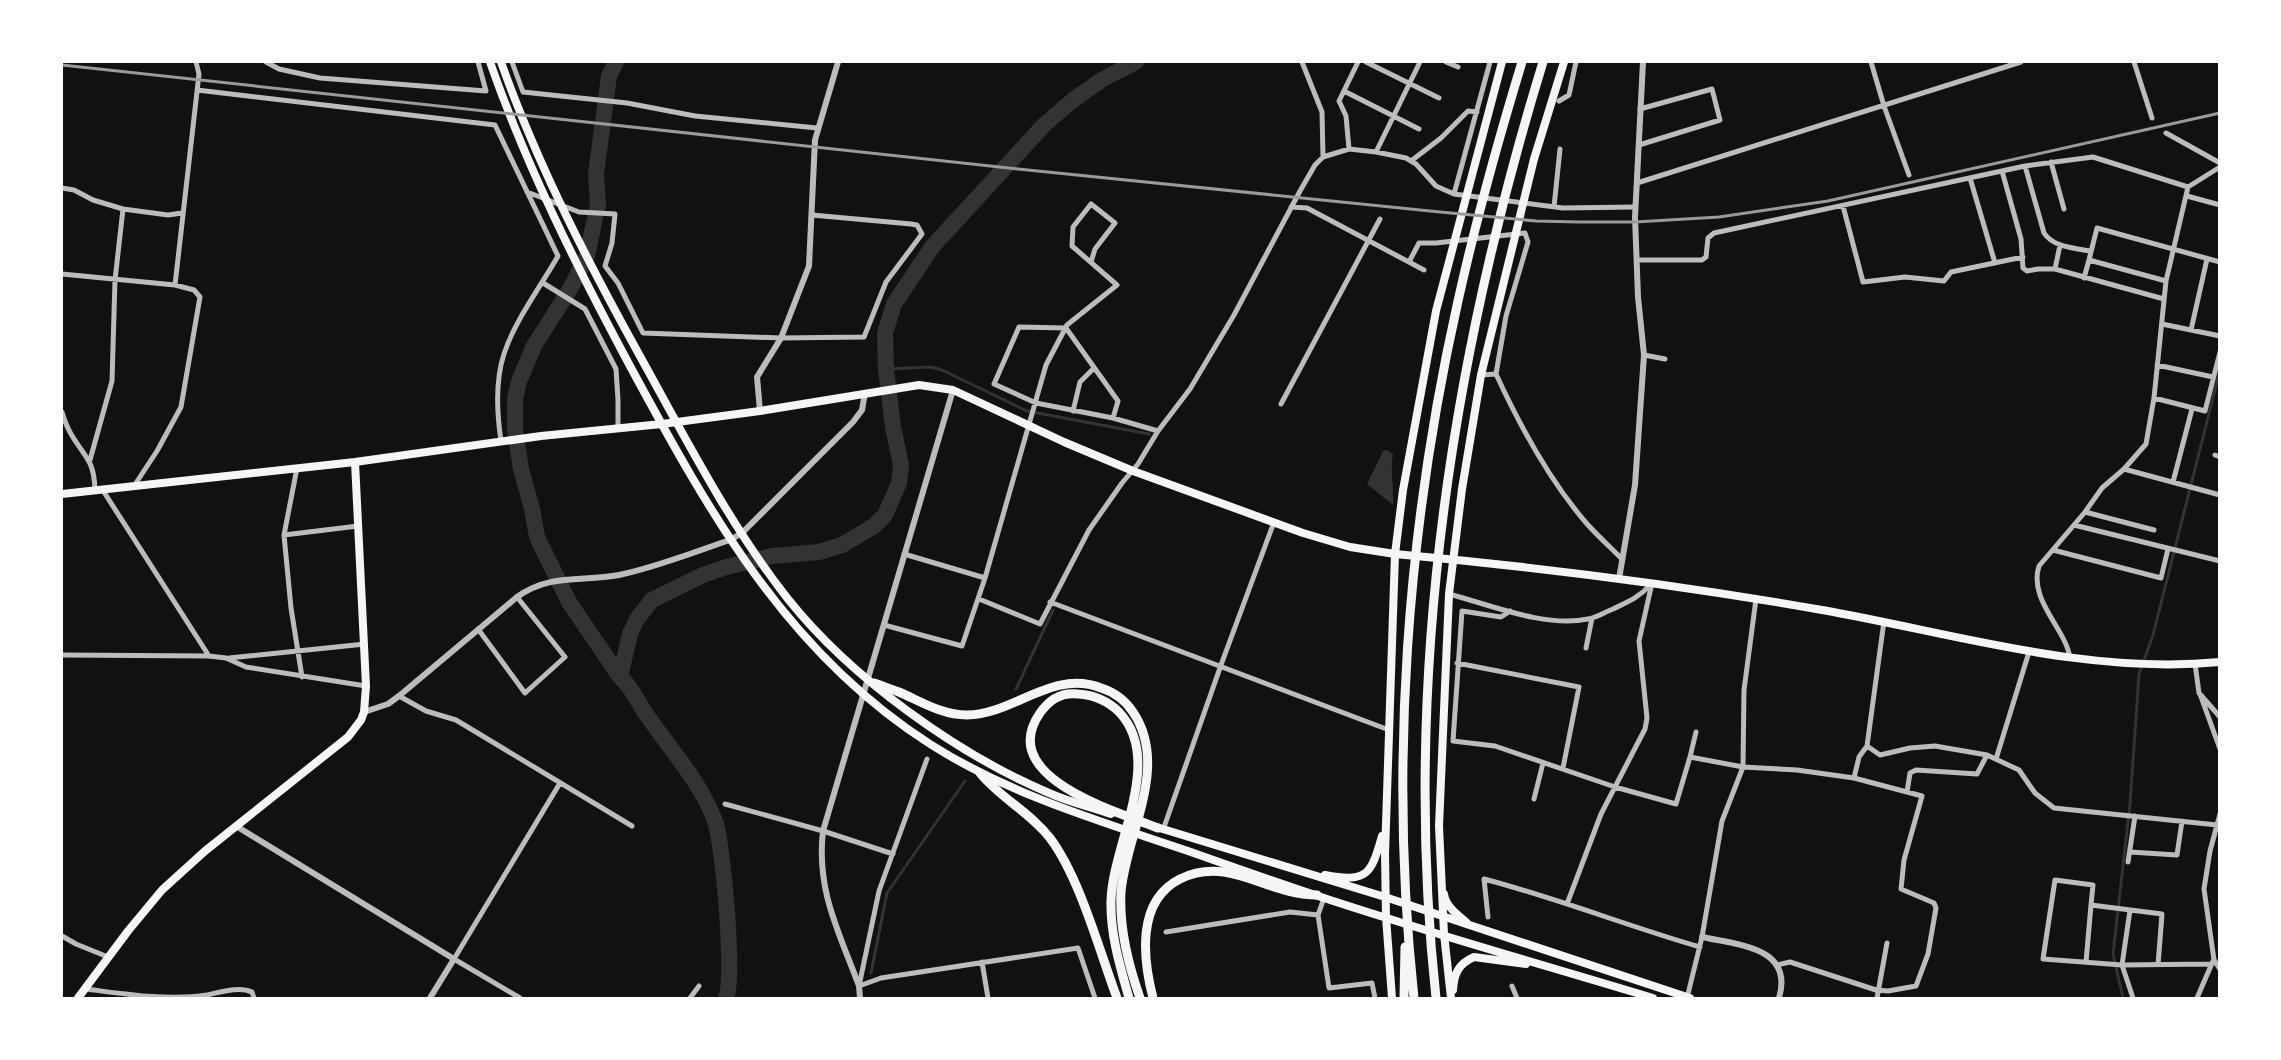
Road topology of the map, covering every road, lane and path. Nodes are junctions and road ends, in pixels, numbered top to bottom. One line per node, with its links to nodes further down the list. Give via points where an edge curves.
1 (196, 62): 27 (street)
2 (266, 62): 25 (street)
3 (279, 62): 25 (street)
4 (478, 62): 25 (street, via 486,92 320,78)
5 (490, 62): 112 (main road, via 540,189)
6 (501, 62): 111 (main road, via 579,244)
7 (512, 62): 36 (street, via 523,92)
8 (838, 62): 36 (street)
9 (1302, 62): 43 (street, via 1322,112)
10 (1358, 62): 28 (street)
11 (1366, 62): 26 (street)
12 (1420, 62): 26 (street)
13 (1446, 62): 24 (street)
14 (1490, 62): 33 (street)
15 (1502, 62): 138 (main road, via 1457,225 1427,357)
16 (1522, 62): 209 (highway, via 1457,303 1419,529 1404,722)
17 (1543, 62): 258 (highway, via 1469,347 1435,576 1425,773 1427,887)
18 (1564, 62): 30 (main road)
19 (1576, 62): 30 (street, via 1569,95)
20 (1643, 62): 32 (street)
21 (1871, 62): 31 (street)
22 (2021, 62): 31 (street)
23 (2134, 62): 35 (street)
24 (1458, 67)
25 (279, 69)
26 (1409, 84): 29 (street); 34 (street)
27 (197, 90): 54 (street, via 495,125); 64 (street)
28 (1344, 91): 34 (street); 40 (street, via 1339,101 1346,116)
29 (1439, 98)
30 (1556, 98): 99 (main road, via 1534,159)
31 (1884, 106): 49 (street); 51 (street)
32 (1641, 109): 39 (street); 39 (street, via 1712,88 1720,120)
33 (1477, 112): 44 (street, via 1468,111); 55 (street)
34 (1393, 116): 37 (street); 42 (street)
35 (2151, 118)
36 (817, 128): 65 (street)
37 (1419, 129)
38 (2166, 133): 46 (street)
39 (1639, 145): 51 (street)
40 (1349, 149): 42 (street); 43 (street)
41 (1560, 149): 60 (street)
42 (1376, 152): 44 (street)
43 (1323, 157): 59 (street)
44 (1412, 161): 55 (street, via 1436,186)
45 (2051, 162): 47 (street); 52 (street, via 2093,157); 62 (street)
46 (2220, 165): 52 (street)
47 (2025, 166): 48 (street); 68 (street, via 2044,233)
48 (2002, 171): 50 (street); 71 (street)
49 (1909, 175)
50 (1970, 178): 58 (street); 78 (street)
51 (1637, 183): 61 (street)
52 (2188, 187): 56 (street)
53 (62, 188): 63 (street)
54 (527, 192): 85 (street, via 558,256); 92 (street, via 579,212 615,214 605,266 643,333)
55 (1454, 194): 60 (street)
56 (2187, 196): 57 (street); 69 (street)
57 (2220, 205)
58 (1843, 206): 73 (street, via 1714,232 1708,238 1706,257 1702,260); 78 (street, via 1863,282 1905,277 1944,281 1952,272)
59 (1291, 207): 67 (street, via 1307,208); 115 (street, via 1212,352)
60 (1554, 207): 61 (street)
61 (1635, 207): 73 (street)
62 (2064, 209)
63 (123, 210): 64 (street); 83 (street)
64 (182, 213): 86 (street)
65 (812, 215): 92 (street, via 809,266); 92 (street, via 917,225 922,234 886,282 864,337)
66 (1380, 219): 67 (street)
67 (1369, 240): 75 (street); 104 (street)
68 (2060, 245): 70 (street); 79 (street)
69 (2174, 250): 70 (street, via 2097,228); 72 (street); 84 (street)
70 (2090, 251): 74 (street)
71 (2023, 257): 78 (street); 79 (street, via 2027,272)
72 (2207, 259): 77 (street); 90 (street)
73 (1637, 260): 94 (street)
74 (2089, 260): 82 (street); 84 (street)
75 (1409, 261): 80 (street); 98 (street, via 1419,243 1525,233 1528,242 1506,316)
76 (1091, 262): 76 (street, via 1095,249 1115,223 1091,204 1073,227 1072,246); 89 (street, via 1117,285)
77 (2220, 262)
78 (1995, 263)
79 (2055, 269): 82 (street)
80 (1424, 270)
81 (62, 274): 83 (street)
82 (2084, 278): 87 (street)
83 (115, 279): 86 (street); 117 (street, via 111,381)
84 (2166, 281): 87 (street)
85 (543, 283): 114 (street, via 585,309 616,369); 116 (street, via 502,356 498,385)
86 (175, 285): 123 (street, via 194,290 200,297 181,407)
87 (2164, 299): 88 (street)
88 (2162, 324): 90 (street); 96 (street)
89 (1066, 328): 97 (street); 105 (street, via 1046,366); 105 (street, via 1019,327 994,384)
90 (2190, 330): 91 (street)
91 (2220, 336)
92 (781, 338): 108 (street, via 757,377)
93 (2220, 352): 100 (street)
94 (1644, 355): 95 (street); 139 (street, via 1635,485)
95 (1665, 359)
96 (2157, 365): 100 (street); 103 (street)
97 (1094, 368): 109 (street, via 1080,382); 110 (street, via 1118,401)
98 (1496, 374): 99 (street); 139 (street, via 1517,420 1551,475 1588,524)
99 (1481, 375): 140 (main road)
100 (2213, 377): 106 (street, via 2205,411)
101 (953, 390): 102 (main road, via 905,385); 113 (main road); 137 (street)
102 (865, 392): 108 (main road); 132 (street, via 862,410 853,422)
103 (2154, 398): 106 (street); 120 (street, via 2146,444)
104 (1281, 404)
105 (1035, 406): 109 (street); 113 (street)
106 (2192, 409): 122 (street)
107 (62, 411): 117 (street, via 70,434)
108 (759, 411): 111 (main road)
109 (1073, 411): 110 (street)
110 (1113, 418): 115 (street)
111 (676, 422): 112 (main road); 132 (main road)
112 (662, 424): 114 (main road); 134 (main road)
113 (1028, 425): 121 (main road); 142 (street)
114 (618, 429): 116 (main road)
115 (1158, 431): 121 (street)
116 (503, 441): 118 (main road)
117 (90, 460): 124 (street)
118 (355, 462): 119 (main road); 130 (main road)
119 (297, 468): 123 (main road); 133 (street)
120 (2124, 469): 122 (street); 127 (street, via 2102,488)
121 (1133, 471): 128 (main road); 149 (street, via 1089,530)
122 (2173, 483): 126 (street)
123 (136, 486): 124 (main road)
124 (99, 490): 125 (main road); 160 (street)
125 (62, 494)
126 (2220, 495)
127 (2085, 512): 129 (street); 131 (street)
128 (1274, 522): 138 (main road, via 1333,543); 166 (street)
129 (2074, 525): 135 (street); 136 (street)
130 (358, 526): 133 (street); 155 (main road)
131 (2154, 530)
132 (742, 533): 134 (street); 168 (main road, via 806,620)
133 (284, 535): 157 (street)
134 (730, 540): 146 (street, via 629,572 544,582); 171 (main road, via 765,591 811,644)
135 (2168, 549): 136 (street, via 2161,578); 141 (street)
136 (2053, 550): 162 (street, via 2036,574 2044,609)
137 (904, 554): 142 (street); 153 (street)
138 (1395, 554): 140 (main road); 175 (main road)
139 (1621, 558): 143 (street)
140 (1454, 559): 143 (main road); 145 (main road)
141 (2220, 561)
142 (985, 578): 147 (street)
143 (1619, 579): 144 (main road)
144 (1652, 583): 148 (main road); 151 (street, via 1641,595); 190 (street, via 1639,641 1647,718)
145 (1449, 594): 150 (street); 208 (main road, via 1439,826)
146 (517, 597): 154 (street); 154 (street, via 565,657 525,693)
147 (979, 599): 149 (street, via 1040,624); 153 (street, via 962,646)
148 (1756, 599): 152 (main road); 184 (street, via 1744,690)
149 (1050, 602): 166 (street)
150 (1510, 611): 151 (street, via 1551,622); 164 (street, via 1500,617 1462,611)
151 (1592, 618): 156 (street)
152 (1884, 621): 158 (main road); 177 (street)
153 (884, 625): 168 (street)
154 (478, 629): 172 (street)
155 (365, 644): 157 (street); 169 (main road)
156 (1586, 648)
157 (298, 651): 161 (street); 167 (street)
158 (2029, 652): 162 (main road); 182 (street)
159 (62, 655): 160 (street)
160 (210, 656): 161 (street)
161 (226, 658): 167 (street, via 246,667)
162 (2070, 658): 165 (main road)
163 (2220, 662): 165 (main road)
164 (1457, 663): 183 (street, via 1453,741 1495,746); 185 (street, via 1579,687)
165 (2195, 664): 170 (street)
166 (1221, 665): 175 (street); 201 (street)
167 (302, 677): 169 (street)
168 (871, 681): 171 (street); 187 (highway, via 940,711 966,715 995,711 1056,685 1071,682 1096,686 1121,698 1138,719 1146,744); 201 (main road, via 940,734 1020,780 1070,801)
169 (366, 686): 173 (main road)
170 (2199, 693): 174 (street); 178 (street)
171 (863, 694): 186 (main road, via 905,728); 202 (street)
172 (399, 696): 173 (street); 189 (street, via 426,711 456,720)
173 (364, 712): 199 (main road, via 340,744)
174 (2220, 717)
175 (1389, 730): 196 (main road)
176 (1696, 732): 180 (street)
177 (1867, 746): 179 (street, via 1880,755 1935,746); 188 (street, via 1859,757)
178 (2220, 749)
179 (1987, 755): 182 (street); 191 (street, via 1977,774 1916,770 1910,773)
180 (1690, 758): 184 (street); 190 (street, via 1676,804)
181 (927, 759): 204 (street)
182 (1996, 759): 195 (street, via 2019,770 2035,793 2054,808)
183 (1543, 763): 185 (street); 192 (street)
184 (1743, 767): 188 (street); 223 (street, via 1722,821)
185 (1563, 768): 190 (street)
186 (980, 773): 210 (main road, via 1080,815); 250 (highway, via 992,788 1032,818 1058,850)
187 (1143, 773): 201 (highway, via 1129,724 1101,699 1084,694 1064,695 1050,702 1036,718 1031,736 1033,755 1051,778 1081,796); 207 (highway)
188 (1854, 778): 191 (street)
189 (560, 783): 200 (street); 227 (street)
190 (1615, 787): 212 (street)
191 (1907, 792): 240 (street, via 1922,796 1904,860 1902,890 1934,903 1936,908 1928,954 1916,986)
192 (1534, 799)
193 (725, 804): 202 (street)
194 (2220, 814): 198 (street)
195 (2132, 816): 197 (street); 203 (street)
196 (1386, 820): 205 (main road, via 1373,865 1350,879); 211 (main road)
197 (2182, 821): 198 (street); 203 (street, via 2177,855)
198 (2217, 825): 230 (street, via 2204,890)
199 (236, 826): 226 (main road, via 162,890); 227 (street)
200 (632, 826)
201 (1161, 829): 205 (main road)
202 (823, 831): 204 (street); 237 (street, via 821,863 827,897)
203 (2130, 852): 206 (street)
204 (892, 854): 237 (street, via 879,891)
205 (1252, 858): 211 (main road)
206 (2128, 862)
207 (1119, 871): 251 (highway, via 1111,900 1112,923); 252 (highway, via 1123,927)
208 (1442, 882): 217 (main road); 219 (main road, via 1445,900)
209 (1406, 893): 256 (highway); 257 (highway)
210 (1320, 897): 215 (street); 216 (main road); 253 (highway, via 1297,895 1225,872 1203,871 1176,881 1157,898 1147,925 1146,956)
211 (1385, 897): 216 (main road); 217 (main road)
212 (1567, 904): 218 (street, via 1484,879); 225 (street)
213 (2091, 905): 214 (street); 229 (street); 229 (street, via 2093,885 2055,880 2043,959)
214 (2130, 910): 231 (street, via 2162,914); 233 (street)
215 (1318, 915): 220 (street, via 1290,912); 254 (street, via 1329,988 1372,982)
216 (1386, 917): 221 (main road); 255 (main road)
217 (1443, 917): 219 (main road); 221 (main road)
218 (1488, 917)
219 (1470, 926): 241 (main road)
220 (1166, 932)
221 (1444, 934): 234 (main road); 259 (main road)
222 (62, 936): 226 (street)
223 (1702, 937): 225 (street); 232 (street, via 1751,947 1770,955)
224 (1887, 944): 240 (street)
225 (1700, 947): 241 (street)
226 (108, 957): 239 (main road)
227 (454, 959): 244 (street); 245 (street)
228 (982, 962): 237 (street, via 881,978); 248 (street); 249 (street, via 1078,948)
229 (2086, 962): 233 (street)
230 (2212, 962): 231 (street); 235 (street); 265 (street)
231 (2158, 964): 233 (street)
232 (1777, 965): 240 (street, via 1790,962); 262 (street, via 1782,980)
233 (2120, 965): 264 (street)
234 (1559, 969): 259 (main road, via 1474,957 1457,969); 261 (main road)
235 (2220, 969)
236 (699, 986): 246 (street)
237 (859, 986): 247 (street)
238 (1512, 986): 260 (street)
239 (86, 988): 242 (main road); 243 (street, via 133,995 197,996 245,989 252,992)
240 (1878, 990): 263 (street)
241 (1688, 998)
242 (78, 999)
243 (254, 999)
244 (430, 999)
245 (520, 999)
246 (690, 999)
247 (860, 999)
248 (988, 999)
249 (1095, 999)
250 (1116, 999)
251 (1129, 999)
252 (1140, 999)
253 (1153, 999)
254 (1375, 999)
255 (1392, 999)
256 (1404, 999)
257 (1414, 999)
258 (1437, 999)
259 (1452, 999)
260 (1517, 999)
261 (1653, 999)
262 (1779, 999)
263 (1877, 999)
264 (2133, 999)
265 (2197, 999)

